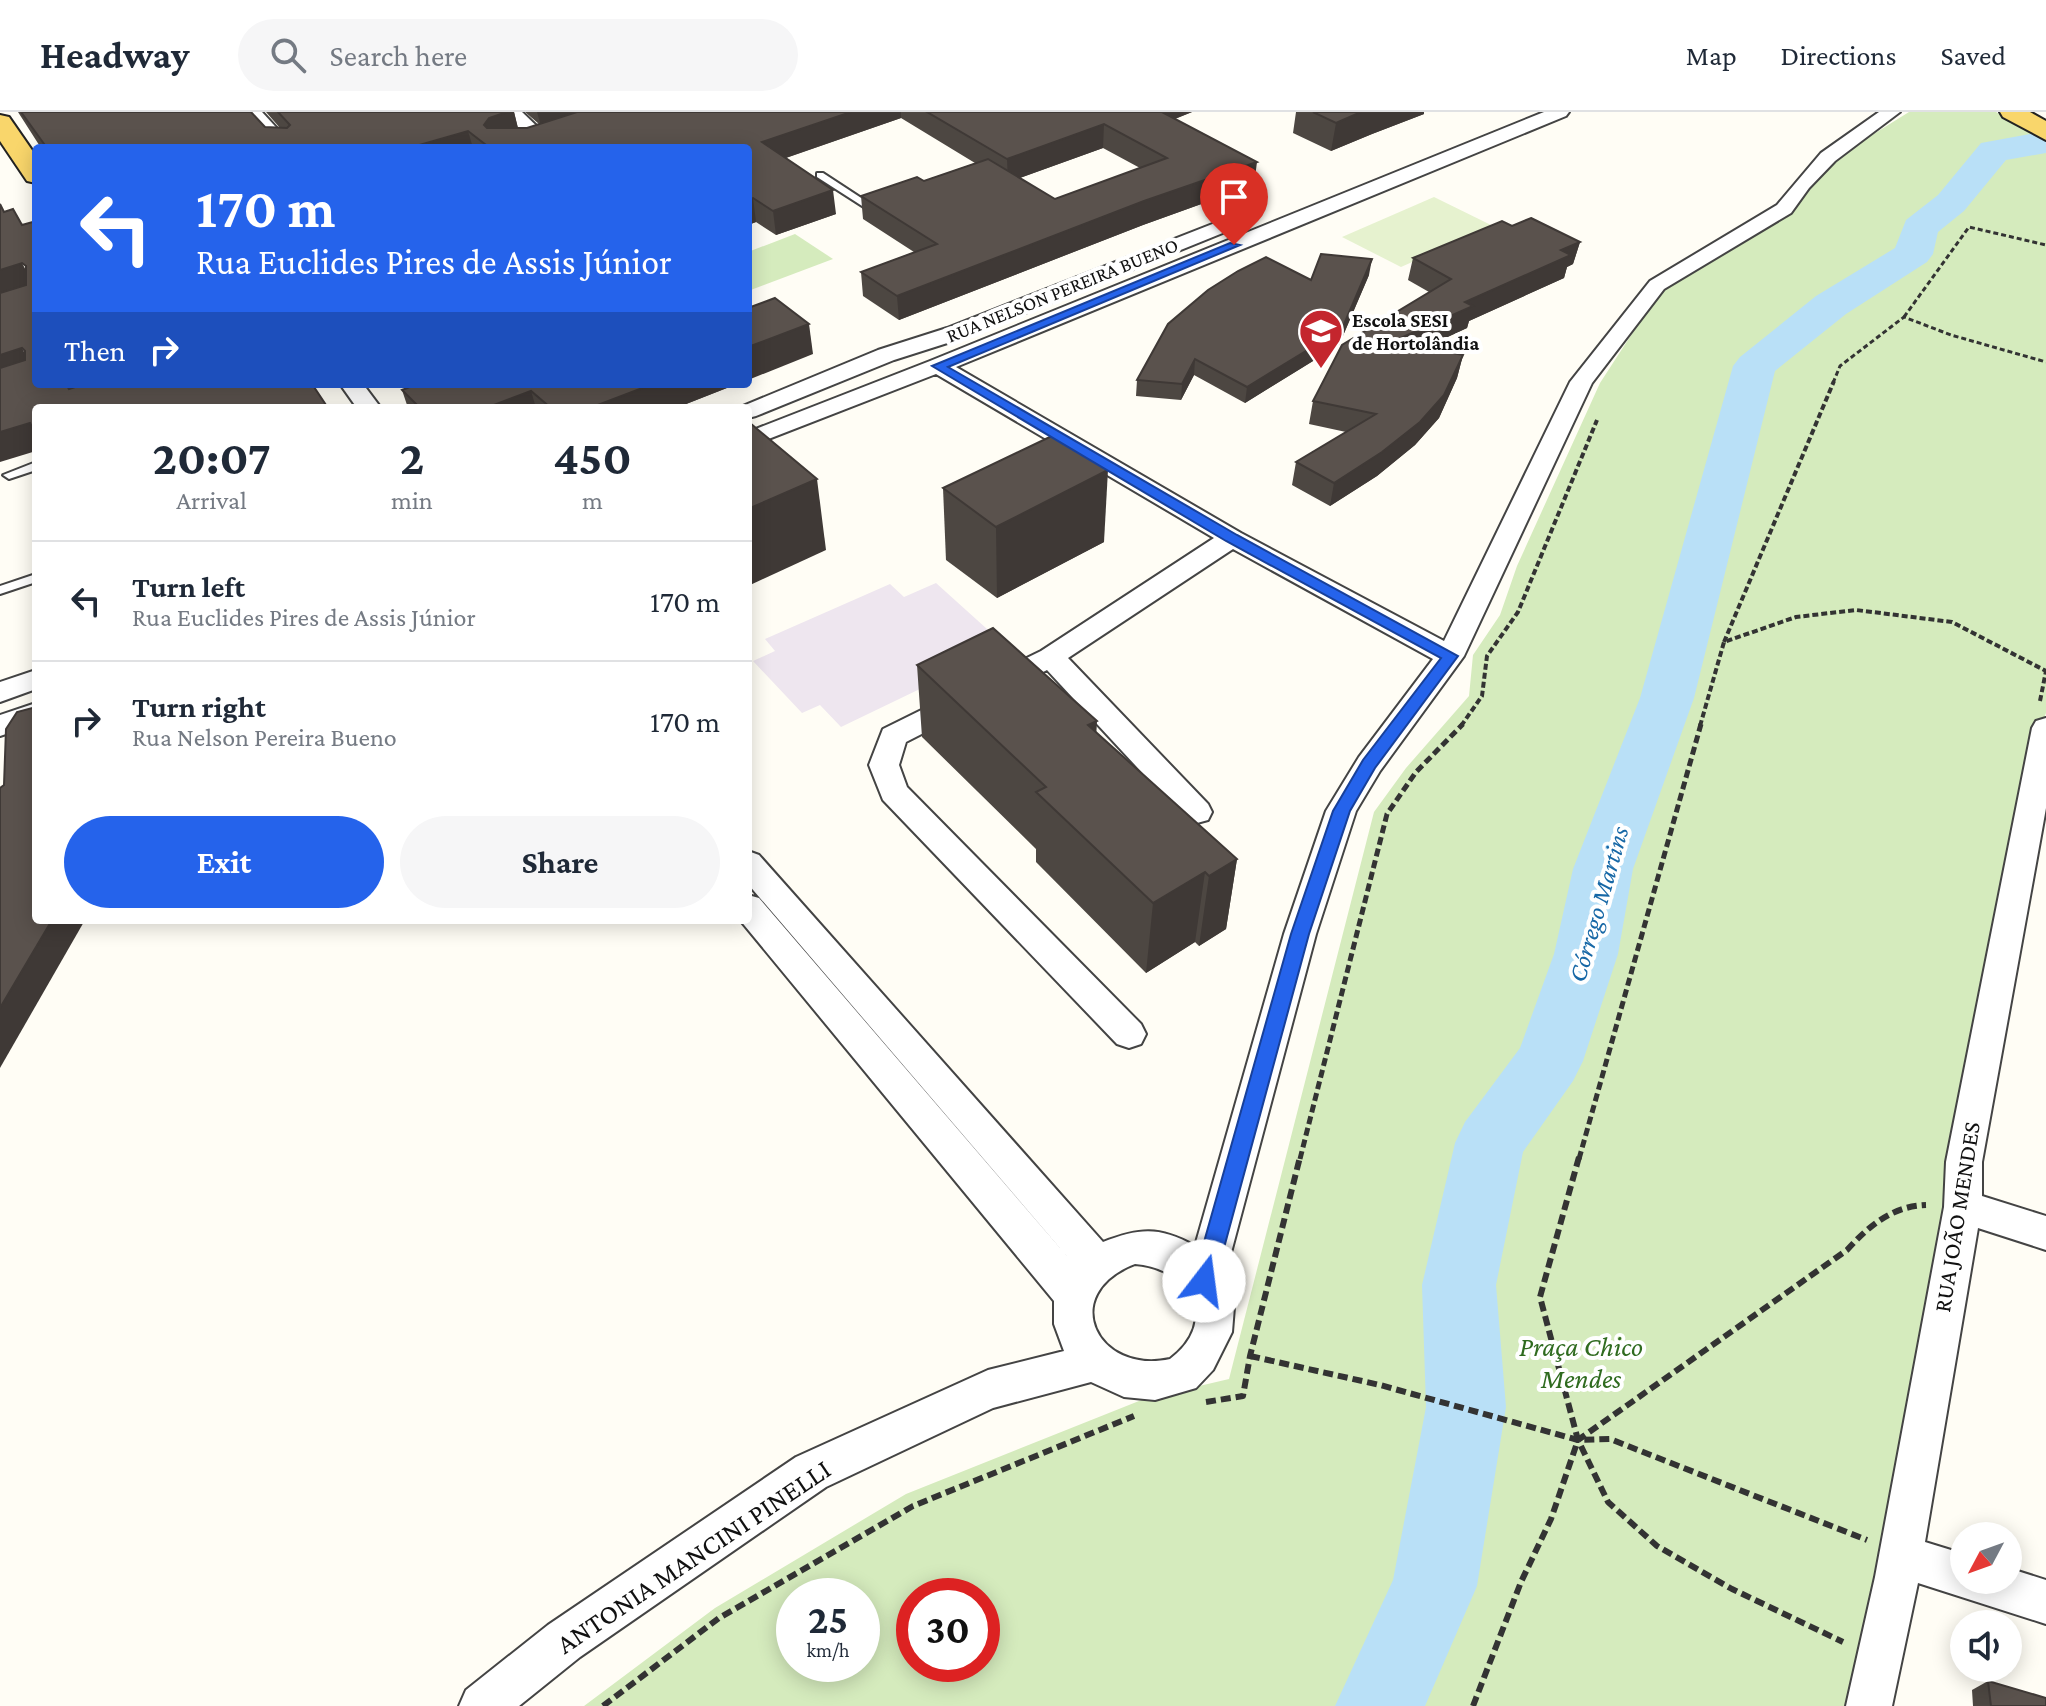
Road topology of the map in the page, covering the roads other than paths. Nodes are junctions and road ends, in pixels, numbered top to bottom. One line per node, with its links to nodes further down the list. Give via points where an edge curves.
1 (252, 112): 9 (street)
2 (511, 112): 8 (street)
3 (1509, 112): 11 (street)
4 (1560, 112): 15 (street, RUA NELSON PEREIRA BUENO)
5 (1891, 112): 23 (street, via 1828,157 1784,209 1657,285 1581,382)
6 (0, 122): 10 (main road)
7 (566, 128): 8 (main road)
8 (528, 140)
9 (282, 144)
10 (32, 169)
11 (1357, 172)
12 (820, 175): 13 (lane)
13 (873, 209)
14 (1264, 209): 16 (street, RUA NELSON PEREIRA BUENO)
15 (938, 366): 17 (street, RUA NELSON PEREIRA BUENO); 20 (street)
16 (752, 409)
17 (752, 438)
18 (32, 467): 19 (lane)
19 (9, 475)
20 (1232, 538): 23 (street); 24 (street)
21 (32, 579): 22 (lane)
22 (0, 590)
23 (1450, 656): 37 (street, via 1369,764 1341,811 1300,934)
24 (1051, 657): 30 (street); 33 (street, via 893,736 884,765 894,792)
25 (32, 680): 26 (street)
26 (0, 692)
27 (32, 714): 28 (street)
28 (0, 726)
29 (2046, 728): 34 (street, RUA JOÃO MENDES, via 1964,1162)
30 (1197, 812)
31 (752, 868): 36 (street)
32 (752, 912): 38 (street)
33 (1129, 1034)
34 (1963, 1207): 35 (street); 40 (street, RUA JOÃO MENDES)
35 (2046, 1233)
36 (1096, 1262): 37 (street, via 1114,1251 1157,1249 1179,1257); 38 (street)
37 (1204, 1281): 39 (street, via 1216,1309 1215,1331 1189,1370 1167,1380 1141,1382 1116,1376)
38 (1074, 1296): 39 (street, via 1072,1319)
39 (1095, 1362): 44 (street, ANTONIA MANCINI PINELLI, via 988,1390 811,1472 564,1641)
40 (1901, 1556): 41 (street); 45 (street, RUA JOÃO MENDES)
41 (1950, 1572)
42 (2021, 1594): 43 (street)
43 (2046, 1602)
44 (482, 1706)
45 (1869, 1706)

